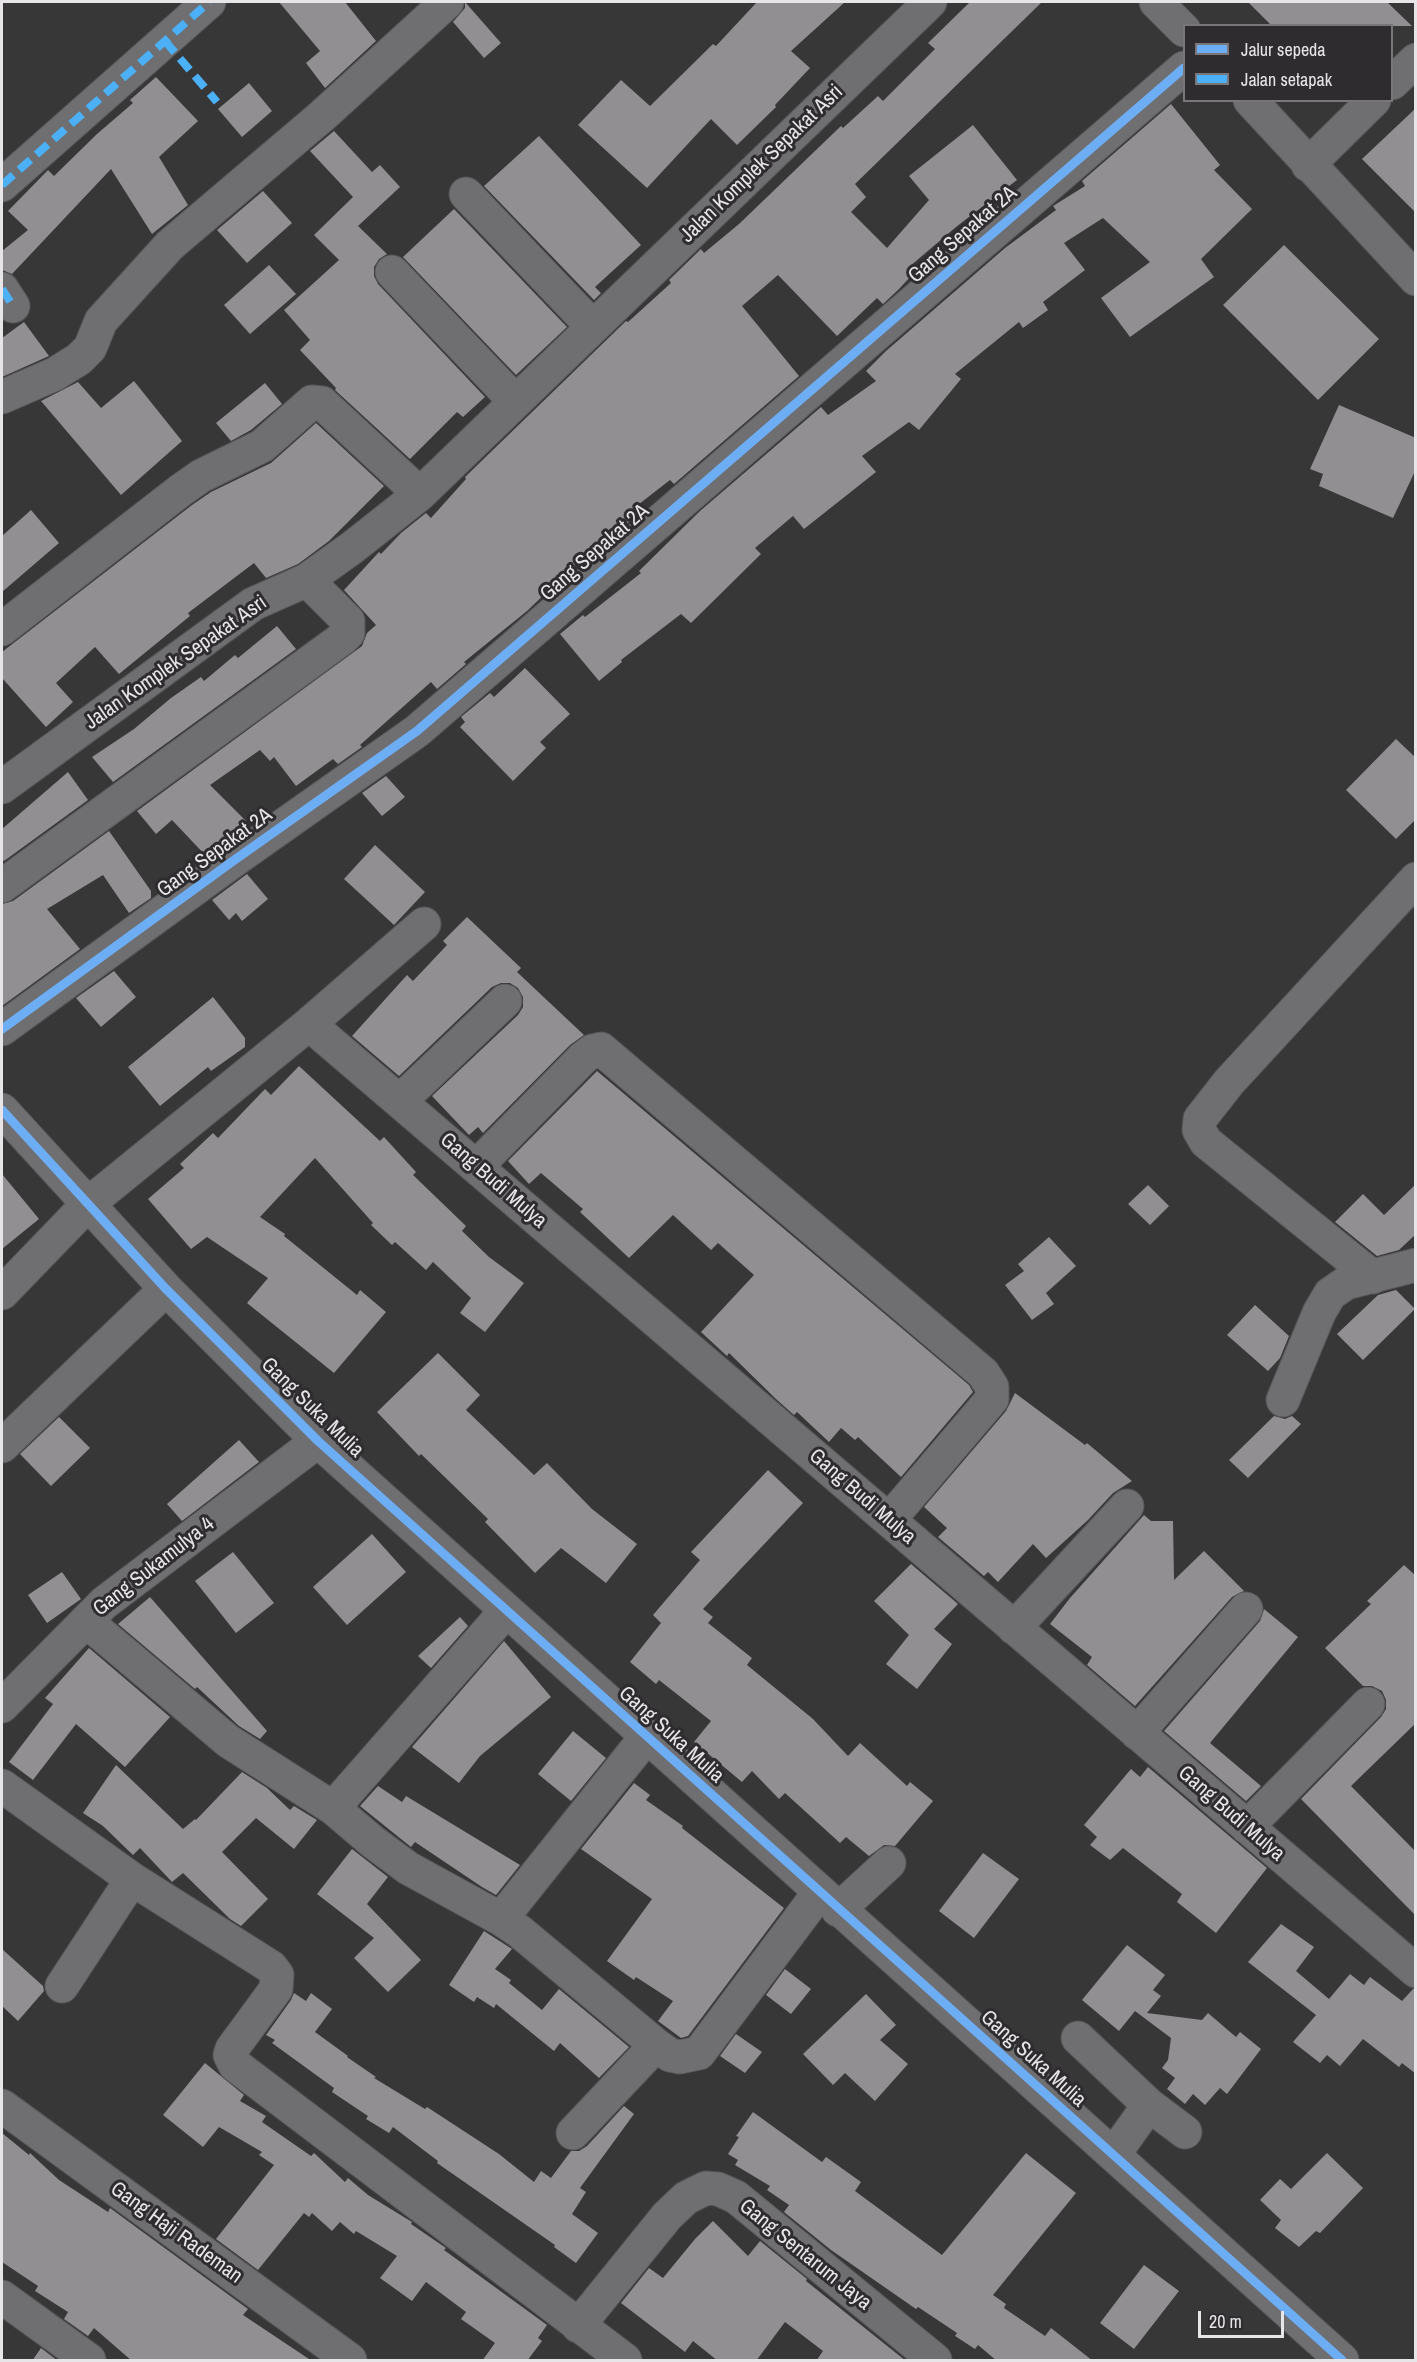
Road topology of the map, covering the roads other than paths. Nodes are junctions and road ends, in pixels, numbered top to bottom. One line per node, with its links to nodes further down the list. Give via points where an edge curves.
1 (209, 2): 12 (street)
2 (447, 2): 17 (street, via 322,116 170,245 101,321 90,348 79,359)
3 (930, 2): 16 (street, Jalan Komplek Sepakat Asri)
4 (1156, 2): 5 (street)
5 (1183, 28)
6 (1416, 60): 8 (street)
7 (1183, 70): 28 (street, Gang Sepakat 2A, via 417,731)
8 (1393, 82)
9 (1252, 102): 11 (street)
10 (1372, 102): 11 (street)
11 (1308, 165): 15 (street)
12 (2, 185)
13 (466, 194): 16 (street)
14 (392, 272): 18 (street)
15 (1416, 279)
16 (593, 327): 18 (street, Jalan Komplek Sepakat Asri)
17 (2, 398)
18 (515, 401): 19 (street, Jalan Komplek Sepakat Asri)
19 (420, 494): 20 (street, Jalan Komplek Sepakat Asri); 21 (street, via 322,403 312,402 262,446 181,490)
20 (307, 580): 22 (street, Jalan Komplek Sepakat Asri, via 253,604); 24 (street, via 348,621 348,633)
21 (2, 629)
22 (2, 787)
23 (1416, 879): 34 (street, via 1229,1082 1200,1119 1199,1130 1206,1142)
24 (2, 886)
25 (424, 924): 27 (street)
26 (505, 1001): 29 (street)
27 (309, 1024): 29 (street, Gang Budi Mulya); 32 (street)
28 (2, 1029)
29 (400, 1101): 31 (street, Gang Budi Mulya)
30 (2, 1110): 32 (street, Gang Suka Mulia)
31 (476, 1167): 41 (street, Gang Budi Mulya); 41 (street, via 583,1058 601,1049 983,1373 992,1387 992,1398)
32 (88, 1204): 35 (street, Gang Suka Mulia); 36 (street)
33 (1416, 1265): 34 (street)
34 (1373, 1277): 37 (street, via 1346,1283 1330,1294)
35 (166, 1289): 38 (street, Gang Suka Mulia); 39 (street)
36 (2, 1293)
37 (1283, 1400)
38 (318, 1442): 43 (street, Gang Suka Mulia); 44 (street, Gang Sukamulya 4, via 104,1603)
39 (2, 1446)
40 (1127, 1506): 45 (street)
41 (889, 1520): 45 (street, Gang Budi Mulya)
42 (1246, 1609): 48 (street)
43 (506, 1611): 49 (street, Gang Suka Mulia); 51 (street)
44 (86, 1621): 47 (street, Gang Sukamulya 4); 51 (street, via 228,1741)
45 (1014, 1628): 48 (street, Gang Budi Mulya)
46 (1368, 1704): 52 (street)
47 (2, 1706)
48 (1137, 1733): 52 (street, Gang Budi Mulya)
49 (647, 1736): 55 (street, Gang Suka Mulia); 56 (street)
50 (2, 1786): 54 (street)
51 (333, 1808): 56 (street, via 408,1868)
52 (1247, 1827): 57 (street, Gang Budi Mulya)
53 (889, 1863): 55 (street)
54 (132, 1879): 58 (street); 67 (street, via 275,1971 276,1989 232,2049 230,2055 235,2065)
55 (829, 1901): 60 (street, via 699,2053 670,2055); 65 (street, Gang Suka Mulia)
56 (501, 1919): 60 (street)
57 (1416, 1971)
58 (62, 1986)
59 (1078, 2038): 61 (street)
60 (656, 2045): 64 (street)
61 (1149, 2105): 63 (street); 65 (street)
62 (2, 2106): 69 (street, Gang Haji Rademan)
63 (1185, 2132)
64 (573, 2133)
65 (1114, 2154): 72 (street, Gang Suka Mulia)
66 (2, 2297): 68 (street)
67 (578, 2326): 70 (street); 71 (street, Gang Sentarum Jaya, via 667,2216 686,2198 706,2188 718,2189 736,2197)
68 (89, 2361)
69 (350, 2361)
70 (625, 2361)
71 (935, 2361)
72 (1342, 2361)

